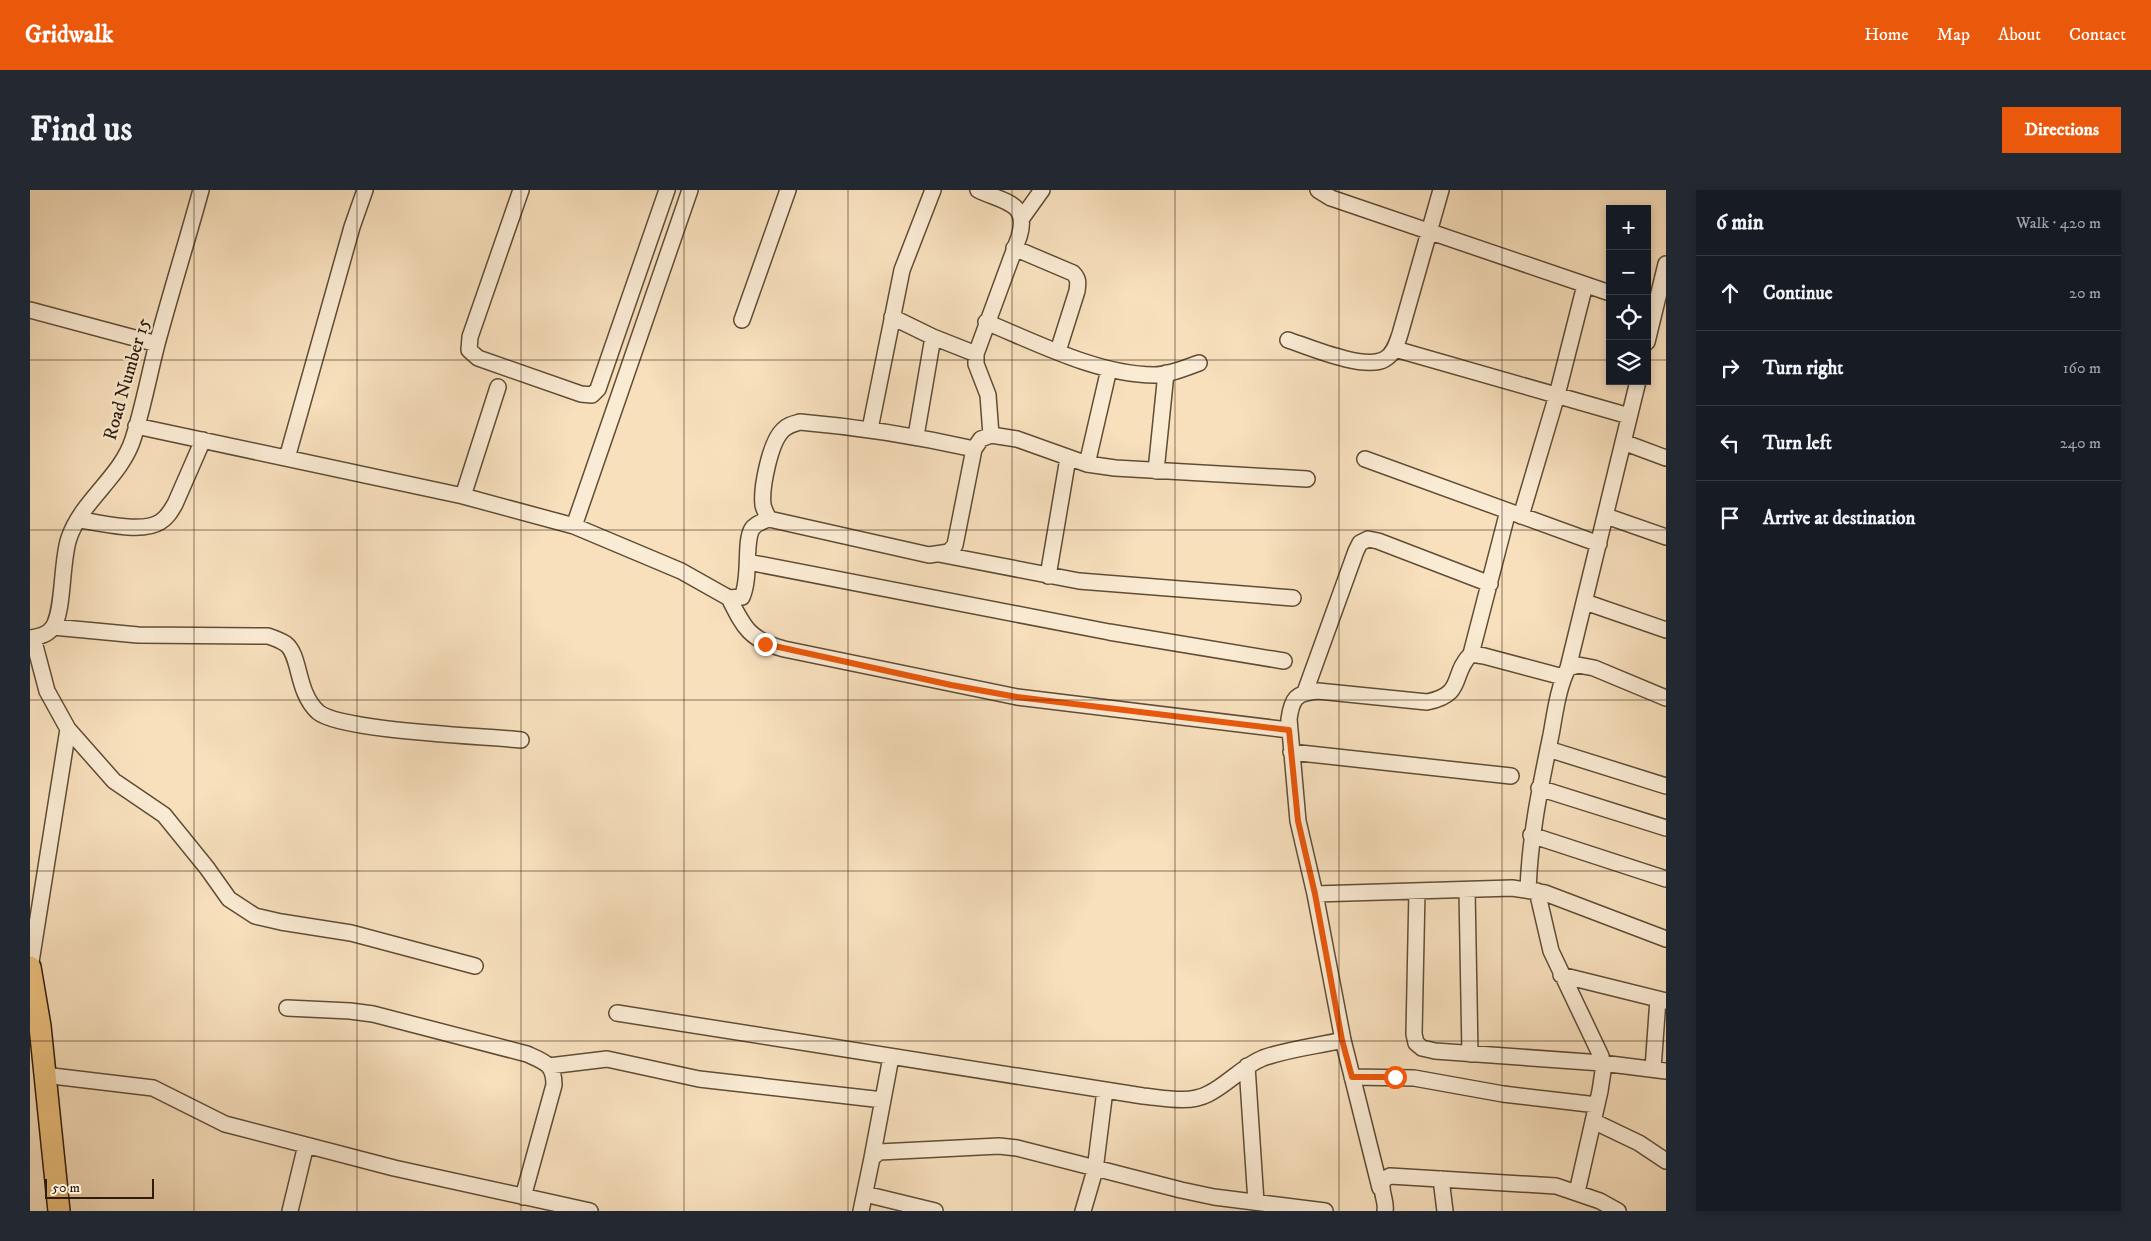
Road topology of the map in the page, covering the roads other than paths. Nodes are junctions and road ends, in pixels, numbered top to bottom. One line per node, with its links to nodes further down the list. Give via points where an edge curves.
1 (201, 190): 26 (street, Road Number 15)
2 (365, 190): 44 (street)
3 (522, 190): 4 (street, via 470,337 469,350 478,358 592,395 598,389)
4 (667, 190)
5 (690, 190): 56 (street)
6 (788, 190): 21 (street)
7 (933, 190): 20 (street, via 902,270)
8 (1042, 190): 12 (street)
9 (1318, 190): 13 (street, via 1331,198)
10 (1441, 190): 13 (street)
11 (986, 192): 12 (street, via 1018,208)
12 (1022, 218): 14 (street)
13 (1428, 232): 16 (street); 27 (street)
14 (1014, 248): 22 (street); 28 (street, via 1077,277 1077,291)
15 (1666, 264): 19 (street)
16 (1585, 285): 17 (street); 35 (street)
17 (1606, 292)
18 (30, 310): 26 (street)
19 (1655, 315): 25 (street)
20 (892, 317): 23 (street); 38 (street)
21 (742, 320)
22 (986, 322): 28 (street); 29 (street)
23 (933, 337): 29 (street); 40 (street)
24 (1288, 340): 27 (street, via 1370,364 1384,360)
25 (1648, 340)
26 (157, 344): 37 (street, Road Number 15)
27 (1395, 349): 35 (street)
28 (1058, 351): 31 (street)
29 (976, 354): 39 (street, via 976,364 988,395)
30 (1199, 363): 32 (street)
31 (1109, 369): 32 (street, via 1155,375); 48 (street)
32 (1166, 373): 49 (street)
33 (1637, 385): 36 (street)
34 (498, 386): 51 (street)
35 (1557, 395): 36 (street); 52 (street)
36 (1629, 416): 42 (street)
37 (136, 426): 41 (street); 55 (street, Road Number 15, via 126,454)
38 (870, 429): 40 (street); 54 (street, via 800,422 782,431 763,482 763,506)
39 (991, 435): 43 (street, via 981,439); 45 (street, via 1017,439)
40 (916, 436): 43 (street)
41 (203, 440): 44 (street); 55 (street, via 175,504 160,522 139,528)
42 (1623, 442): 46 (street); 53 (street)
43 (974, 449): 59 (street, via 955,545 949,552)
44 (287, 458): 51 (street)
45 (1068, 458): 48 (street); 61 (street)
46 (1666, 458)
47 (1365, 459): 52 (street)
48 (1087, 464): 49 (street)
49 (1156, 470): 50 (street)
50 (1307, 480)
51 (463, 496): 56 (street)
52 (1514, 513): 58 (street); 62 (street)
53 (1606, 516): 57 (street); 58 (street)
54 (769, 519): 59 (street, via 929,555); 60 (street, via 752,529)
55 (79, 520): 66 (street, Road Number 15, via 65,553 58,614)
56 (574, 526): 63 (street, via 681,571)
57 (1666, 537)
58 (1599, 544): 65 (street)
59 (939, 554): 61 (street)
60 (748, 562): 63 (street, via 747,586 742,596); 70 (street, via 1109,632)
61 (1048, 576): 64 (street)
62 (1490, 584): 69 (street); 72 (street, via 1378,541 1368,539 1360,543)
63 (730, 598): 75 (street, via 740,620 755,637 765,644 784,649 1017,697)
64 (1293, 598)
65 (1585, 602): 67 (street); 71 (street)
66 (53, 627): 68 (street, via 44,635); 76 (street, via 138,635 268,636 287,645 295,658 308,703 334,720 361,726)
67 (1666, 630)
68 (31, 638): 74 (street, via 47,691)
69 (1471, 654): 71 (street); 72 (street, via 1465,660 1457,683 1442,699 1427,702)
70 (1284, 661)
71 (1566, 673): 73 (street, via 1578,665 1594,668); 77 (street)
72 (1305, 692): 75 (street, via 1296,697 1291,707)
73 (1666, 698)
74 (68, 729): 90 (street, via 114,781 164,816 229,899 255,916 351,933); 91 (street)
75 (1289, 730): 78 (street)
76 (521, 740)
77 (1548, 750): 80 (street); 81 (street)
78 (1291, 752): 79 (street); 88 (street, via 1298,821)
79 (1510, 776)
80 (1666, 786)
81 (1539, 788): 82 (street); 83 (street)
82 (1666, 828)
83 (1531, 835): 84 (street); 87 (street)
84 (1666, 879)
85 (1467, 890): 86 (street); 87 (street); 98 (street)
86 (1417, 891): 88 (street); 98 (street, via 1416,1043 1435,1051)
87 (1532, 891): 89 (street); 92 (street)
88 (1315, 894): 96 (street)
89 (1666, 939)
90 (475, 966)
91 (30, 968): 104 (highway, via 39,1016)
92 (1561, 975): 93 (street); 100 (street, via 1593,1037)
93 (1662, 1000): 103 (street)
94 (287, 1008): 101 (street, via 373,1014 527,1054)
95 (617, 1013): 99 (street)
96 (1342, 1040): 102 (street, via 1264,1058); 105 (street)
97 (30, 1048): 120 (highway)
98 (1470, 1054): 100 (street)
99 (891, 1057): 106 (street); 107 (street)
100 (1602, 1063): 103 (street); 108 (street)
101 (549, 1066): 107 (street, via 607,1059 699,1079); 118 (street, via 554,1073 554,1085)
102 (1248, 1066): 106 (street, via 1208,1094 1196,1098 1175,1100); 119 (street)
103 (1660, 1070)
104 (44, 1075): 110 (street, via 153,1088 225,1124); 120 (highway)
105 (1352, 1077): 108 (street, via 1414,1078 1503,1094); 115 (street)
106 (1105, 1090): 113 (street)
107 (883, 1100): 111 (street)
108 (1597, 1105): 109 (street)
109 (1593, 1121): 112 (street, via 1639,1143); 116 (street)
110 (306, 1145): 118 (street); 121 (street)
111 (872, 1158): 113 (street, via 879,1152 1000,1146 1034,1151); 117 (street)
112 (1666, 1161)
113 (1096, 1170): 119 (street, via 1181,1190); 125 (street)
114 (1442, 1179): 115 (street, via 1390,1176 1383,1180); 116 (street, via 1538,1184); 128 (street)
115 (1380, 1188): 127 (street)
116 (1577, 1192): 129 (street)
117 (865, 1194): 123 (street); 124 (street)
118 (523, 1196): 122 (street)
119 (1256, 1202): 126 (street)
120 (59, 1210)
121 (290, 1211)
122 (590, 1211)
123 (861, 1211)
124 (935, 1211)
125 (1083, 1211)
126 (1326, 1211)
127 (1385, 1211)
128 (1445, 1211)
129 (1618, 1211)

